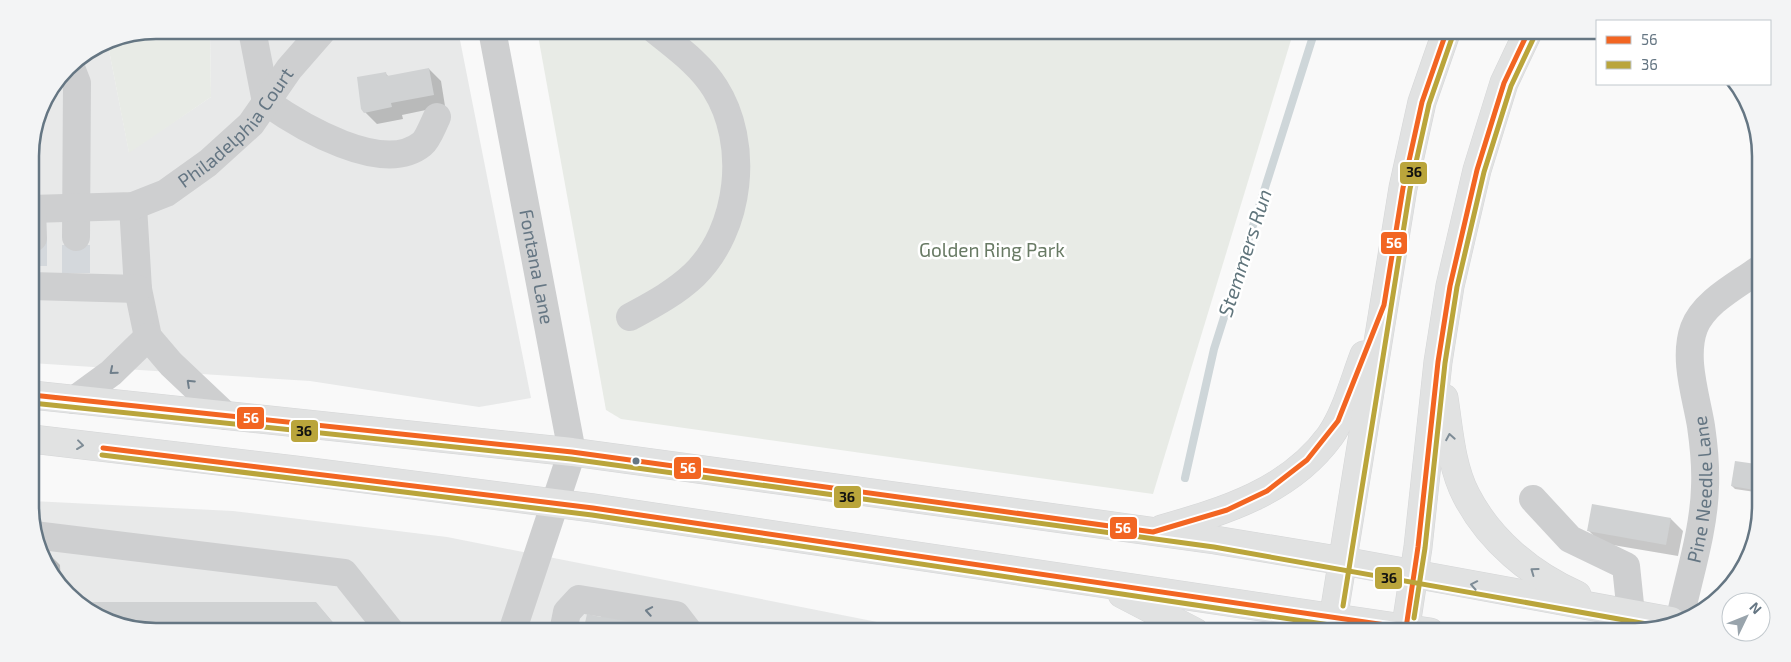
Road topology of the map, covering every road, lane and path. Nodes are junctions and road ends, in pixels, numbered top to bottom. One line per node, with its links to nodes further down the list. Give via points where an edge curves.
1 (254, 39): 8 (street)
2 (315, 39): 8 (street, Philadelphia Court)
3 (494, 39): 25 (street, Fontana Lane)
4 (666, 39): 18 (street, via 696,64 715,89 729,117 736,145 733,204 710,255 695,275)
5 (1444, 39): 17 (main road, via 1422,102 1402,188)
6 (1525, 39): 20 (main road, via 1504,83 1477,170 1450,286)
7 (73, 73): 12 (street, via 77,83)
8 (266, 102): 9 (street, via 295,123 368,153 407,152 423,143); 10 (street, Philadelphia Court, via 251,124 208,164 166,193)
9 (437, 117)
10 (133, 206): 12 (street, Philadelphia Court); 16 (street)
11 (39, 209): 12 (street, Philadelphia Court)
12 (76, 209): 13 (street)
13 (76, 238)
14 (1752, 274): 34 (street, Pine Needle Lane, via 1715,301 1694,328 1691,366 1705,453 1705,489)
15 (39, 281): 16 (street, via 76,280)
16 (138, 289): 19 (street)
17 (1384, 305): 28 (main road, via 1338,421 1330,436 1312,456 1288,476 1237,506); 30 (main road)
18 (630, 317)
19 (148, 337): 22 (street, one-way to 22, via 112,373); 23 (street, one-way to 19, via 171,364)
20 (1438, 362): 31 (main road); 33 (main road, one-way to 20, via 1566,590 1534,572 1487,528 1466,495 1457,470)
21 (39, 397): 22 (main road)
22 (74, 400): 23 (main road)
23 (226, 416): 25 (main road)
24 (39, 440): 27 (main road, one-way to 27)
25 (572, 452): 27 (street, Fontana Lane); 28 (main road)
26 (1533, 499): 33 (street, via 1570,539 1626,566)
27 (555, 503): 32 (main road); 37 (street, Fontana Lane)
28 (1153, 532): 30 (main road)
29 (43, 536): 36 (street, via 344,573)
30 (1343, 561): 31 (main road); 42 (main road)
31 (1414, 574): 33 (main road, one-way to 31); 43 (main road)
32 (1096, 581): 40 (main road); 41 (main road)
33 (1619, 612): 35 (main road)
34 (1681, 614)
35 (1663, 620)
36 (384, 623)
37 (515, 623)
38 (565, 623): 39 (street, one-way to 38, via 676,615 580,599 567,612)
39 (682, 623)
40 (1177, 623)
41 (1321, 623)
42 (1332, 623)
43 (1414, 623)

